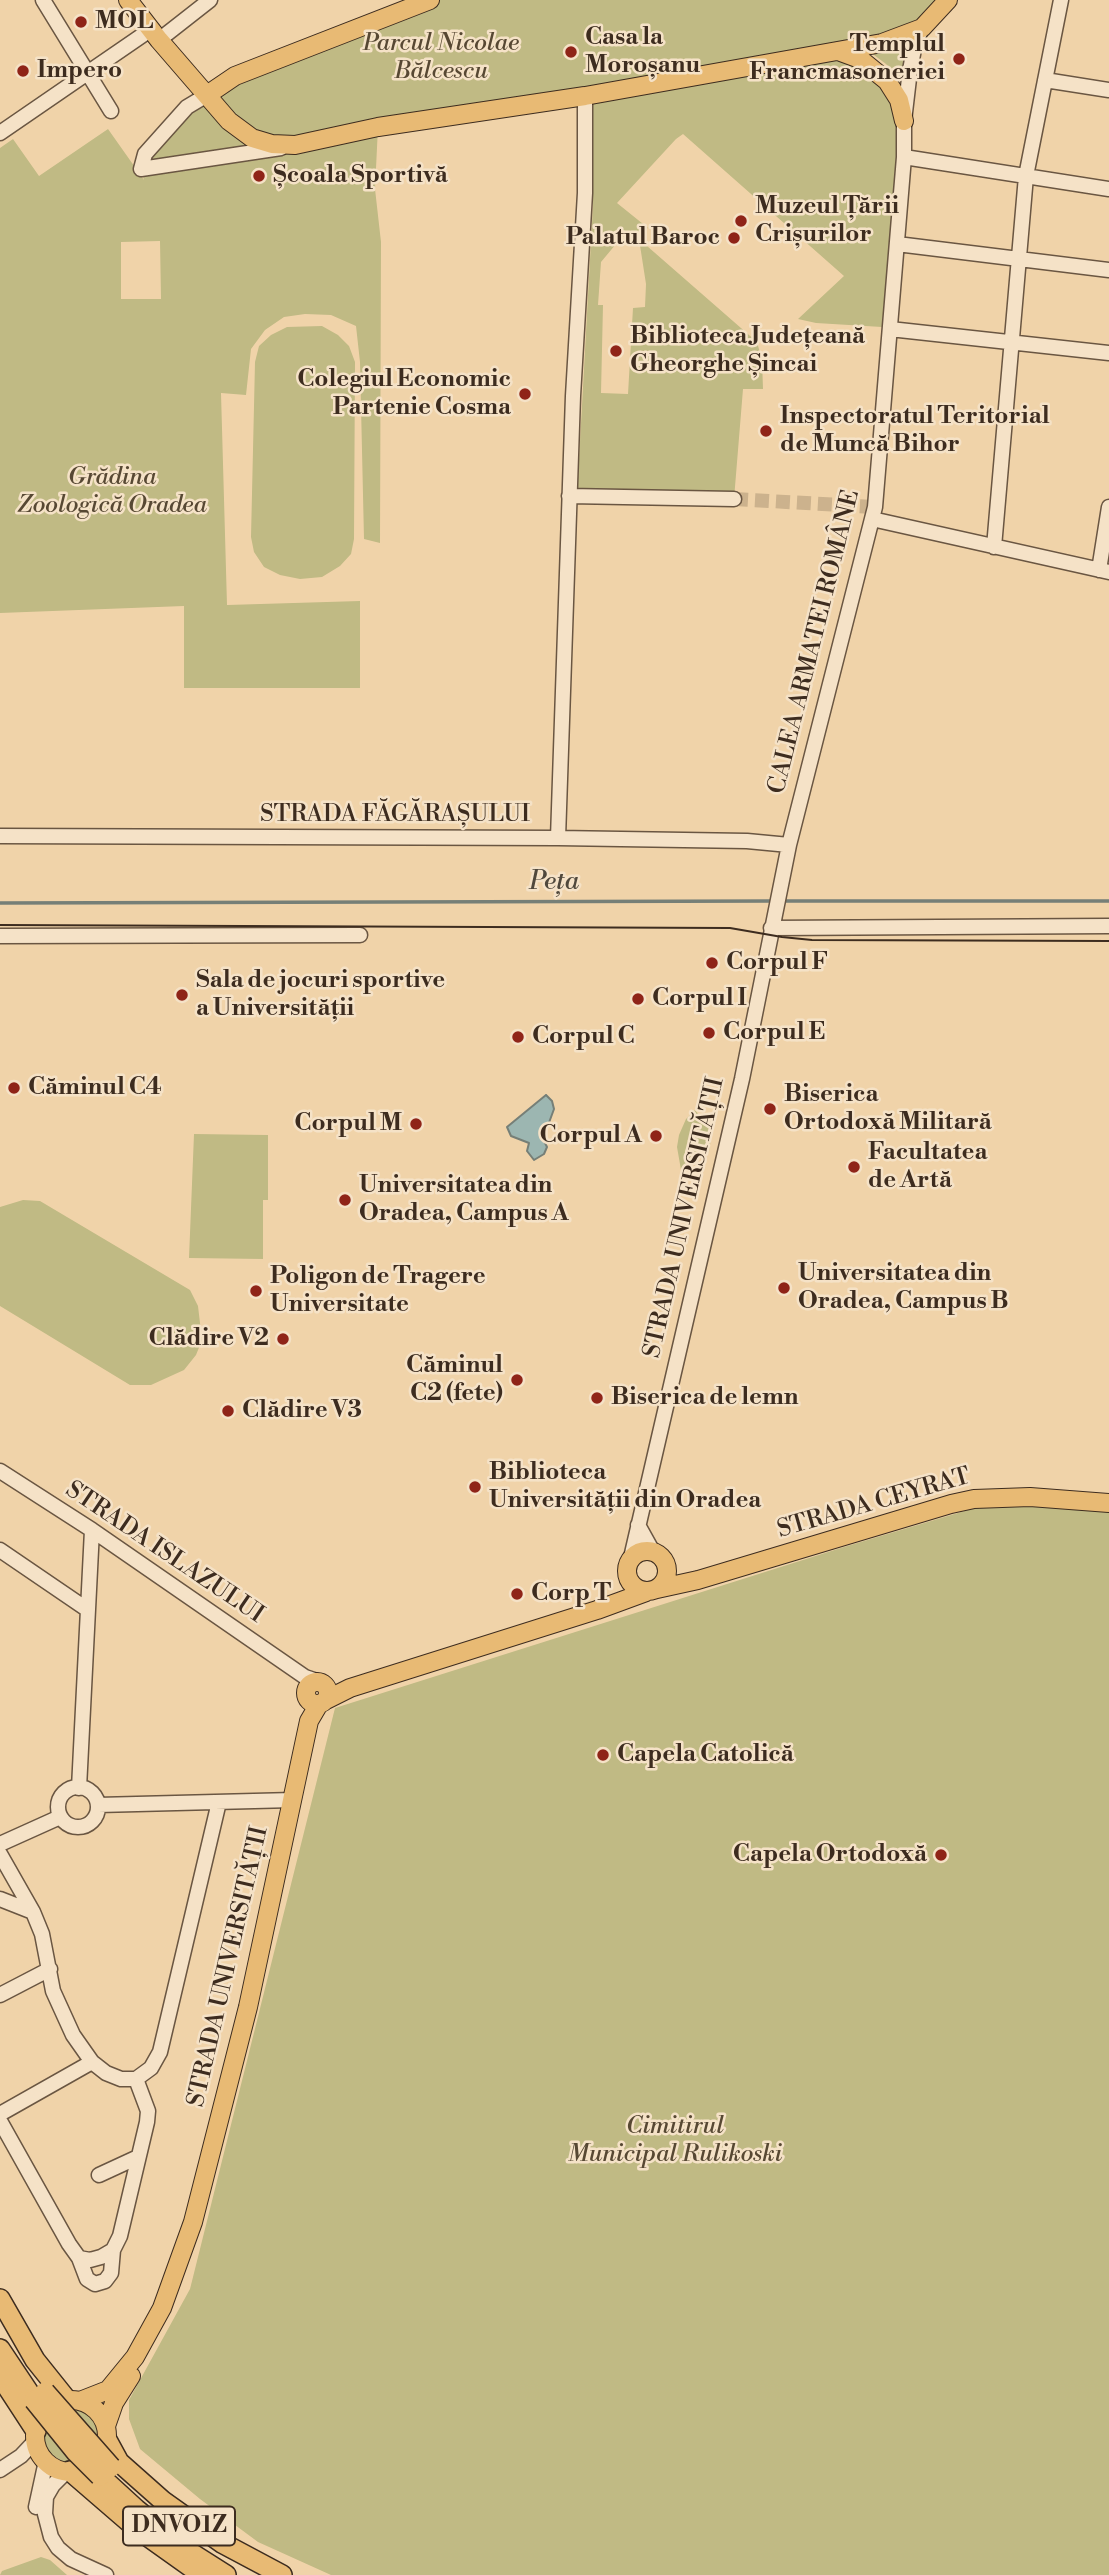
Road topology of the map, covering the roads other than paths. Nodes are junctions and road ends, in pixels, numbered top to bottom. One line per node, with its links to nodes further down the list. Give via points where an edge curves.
1 (43, 0): 12 (street)
2 (128, 0): 10 (main road)
3 (210, 0): 10 (street)
4 (430, 0): 15 (main road, via 235,76)
5 (948, 0): 8 (main road)
6 (954, 0): 8 (main road)
7 (1061, 0): 13 (street)
8 (937, 15): 9 (main road)
9 (922, 28): 11 (main road); 18 (street, CALEA ARMATEI ROMÂNE, via 915,44)
10 (154, 35): 12 (street); 15 (main road)
11 (837, 51): 16 (main road); 18 (main road, via 860,59 887,81 899,100)
12 (88, 73): 17 (street); 19 (street)
13 (1045, 80): 14 (street); 22 (street)
14 (1109, 90)
15 (207, 95): 20 (main road, via 229,121 252,138); 20 (street, via 187,107 145,154 141,169)
16 (585, 96): 20 (main road, via 378,127); 30 (street, via 585,193)
17 (111, 111)
18 (904, 121): 21 (street, CALEA ARMATEI ROMÂNE)
19 (0, 133)
20 (295, 145)
21 (904, 158): 22 (street); 24 (street, CALEA ARMATEI ROMÂNE)
22 (1026, 176): 23 (street); 25 (street)
23 (1109, 190)
24 (897, 244): 25 (street); 27 (street, CALEA ARMATEI ROMÂNE)
25 (1019, 260): 26 (street); 28 (street)
26 (1109, 271)
27 (890, 329): 28 (street); 33 (street, CALEA ARMATEI ROMÂNE)
28 (1010, 342): 29 (street); 34 (street)
29 (1109, 353)
30 (569, 496): 31 (street); 37 (street)
31 (734, 499)
32 (1109, 506): 35 (street)
33 (872, 519): 34 (street); 38 (street, CALEA ARMATEI ROMÂNE)
34 (994, 547): 35 (street)
35 (1104, 571)
36 (0, 836): 37 (street, STRADA FĂGĂRAȘULUI)
37 (558, 838): 38 (street, STRADA FĂGĂRAȘULUI)
38 (789, 845): 39 (street, CALEA ARMATEI ROMÂNE)
39 (779, 889): 40 (street, STRADA UNIVERSITĂȚII)
40 (772, 924): 41 (street); 46 (street, STRADA UNIVERSITĂȚII, via 742,1079)
41 (1109, 926)
42 (0, 936): 43 (street)
43 (360, 936)
44 (0, 1471): 47 (street, STRADA ISLAZULUI)
45 (1109, 1503): 51 (main road, STRADA CEYRAT, via 1030,1497 974,1499)
46 (638, 1525): 49 (street); 50 (street, STRADA UNIVERSITĂȚII)
47 (92, 1531): 53 (street); 55 (street, STRADA ISLAZULUI)
48 (0, 1550): 53 (street)
49 (659, 1557): 50 (main road, via 640,1553); 51 (main road); 52 (main road, via 667,1573 663,1584)
50 (628, 1568): 52 (main road, via 634,1586); 54 (main road, STRADA UNIVERSITĂȚII)
51 (698, 1580): 52 (main road, STRADA CEYRAT)
52 (652, 1590): 54 (main road)
53 (88, 1610): 56 (street)
54 (597, 1610): 55 (main road, via 350,1688)
55 (314, 1690): 57 (main road, STRADA UNIVERSITĂȚII)
56 (79, 1788): 59 (street, via 92,1792); 60 (street, via 64,1793)
57 (293, 1800): 58 (street); 73 (main road, STRADA UNIVERSITĂȚII, via 248,2007)
58 (219, 1802): 59 (street); 68 (street, via 160,2052 151,2068)
59 (98, 1804): 60 (street, via 97,1815 87,1825 73,1826)
60 (60, 1816): 61 (street)
61 (0, 1844)
62 (0, 1854): 64 (street)
63 (0, 1899): 64 (street)
64 (33, 1912): 65 (street)
65 (50, 1969): 66 (street); 67 (street, via 53,1991 73,2035)
66 (0, 1995)
67 (92, 2062): 68 (street, via 121,2079); 69 (street)
68 (136, 2079): 71 (street, via 148,2111)
69 (0, 2114)
70 (0, 2121): 75 (street)
71 (138, 2157): 72 (street); 74 (street)
72 (99, 2175)
73 (193, 2222): 81 (main road, STRADA UNIVERSITĂȚII, via 162,2308 135,2357 108,2389); 82 (main road, STRADA UNIVERSITĂȚII, via 186,2264 169,2306 114,2403)
74 (113, 2250): 75 (street, via 101,2258); 75 (street, via 111,2273 96,2284 87,2279)
75 (79, 2258)
76 (0, 2299): 81 (highway, via 35,2360)
77 (0, 2320): 80 (highway, DNVO1Z)
78 (0, 2348): 80 (highway, DNVO1Z)
79 (0, 2376): 83 (highway)
80 (40, 2396): 86 (highway, DNVO1Z, bridge, via 76,2452)
81 (73, 2400): 82 (main road, via 96,2410); 83 (main road, via 50,2407 38,2422)
82 (106, 2433): 85 (main road, via 105,2449 94,2463); 92 (highway, via 119,2462 163,2501 222,2543)
83 (40, 2447): 84 (street); 85 (main road); 87 (street, via 38,2528 57,2558)
84 (2, 2469)
85 (68, 2471): 88 (street, via 46,2497 51,2537 71,2559); 89 (highway)
86 (106, 2472): 90 (highway, DNVO1Z, via 136,2510); 91 (highway, DNVO1Z)
87 (89, 2575)
88 (106, 2575)
89 (202, 2575)
90 (226, 2575)
91 (256, 2575)
92 (282, 2575)

